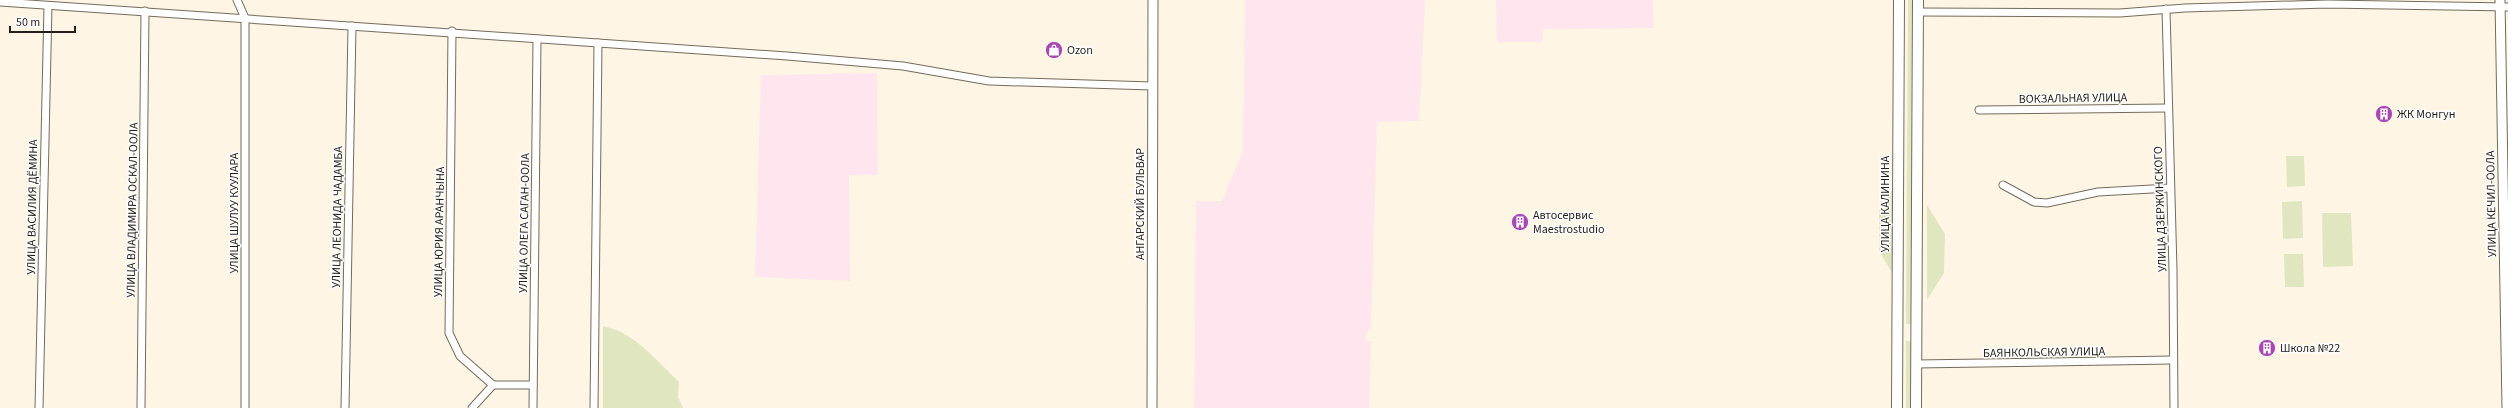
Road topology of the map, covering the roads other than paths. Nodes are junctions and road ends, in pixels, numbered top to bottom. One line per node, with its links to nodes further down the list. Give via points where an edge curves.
1 (237, 0): 11 (street)
2 (1152, 0): 16 (street, АНГАРСКИЙ БУЛЬВАР)
3 (1899, 0): 22 (main road, УЛИЦА КАЛИНИНА)
4 (1918, 0): 10 (main road)
5 (0, 2): 7 (street)
6 (2503, 4): 8 (street, via 2327,4); 21 (street, УЛИЦА КЕЧИЛ-ООЛА)
7 (48, 6): 9 (street); 28 (street, УЛИЦА ВАСИЛИЯ ДЁМИНА)
8 (2166, 9): 10 (street, via 2120,13); 17 (street, УЛИЦА ДЗЕРЖИНСКОГО)
9 (145, 11): 11 (street); 29 (street, УЛИЦА ВЛАДИМИРА ОСКАЛ-ООЛА)
10 (1918, 12): 23 (main road)
11 (246, 18): 12 (street); 30 (street, УЛИЦА ШУЛУУ КУУЛАРА)
12 (352, 26): 13 (street); 31 (street, УЛИЦА ЛЕОНИДА ЧАДАМБА)
13 (452, 32): 14 (street); 26 (street, УЛИЦА ЮРИЯ АРАНЧЫНА, via 449,333 460,356)
14 (537, 39): 15 (street); 27 (street, УЛИЦА ОЛЕГА САГАН-ООЛА)
15 (598, 43): 16 (street, via 896,65 989,80); 34 (street)
16 (1152, 86): 35 (street, АНГАРСКИЙ БУЛЬВАР)
17 (2168, 108): 18 (street, ВОКЗАЛЬНАЯ УЛИЦА); 20 (street, УЛИЦА ДЗЕРЖИНСКОГО)
18 (1979, 110)
19 (2003, 185): 20 (street, via 2034,202 2048,203 2098,192)
20 (2170, 188): 24 (street, УЛИЦА ДЗЕРЖИНСКОГО, via 2173,270)
21 (2506, 199): 39 (street, УЛИЦА КЕЧИЛ-ООЛА)
22 (1898, 325): 23 (main road); 36 (main road, УЛИЦА КАЛИНИНА)
23 (1916, 326): 25 (main road)
24 (2172, 360): 25 (street, БАЯНКОЛЬСКАЯ УЛИЦА); 38 (street, УЛИЦА ДЗЕРЖИНСКОГО)
25 (1916, 364): 37 (main road)
26 (493, 385): 27 (street); 32 (street)
27 (534, 385): 33 (street, УЛИЦА ОЛЕГА САГАН-ООЛА)
28 (39, 408)
29 (141, 408)
30 (245, 408)
31 (345, 408)
32 (472, 408)
33 (533, 408)
34 (594, 408)
35 (1152, 408)
36 (1897, 408)
37 (1916, 408)
38 (2174, 408)
39 (2507, 408)

